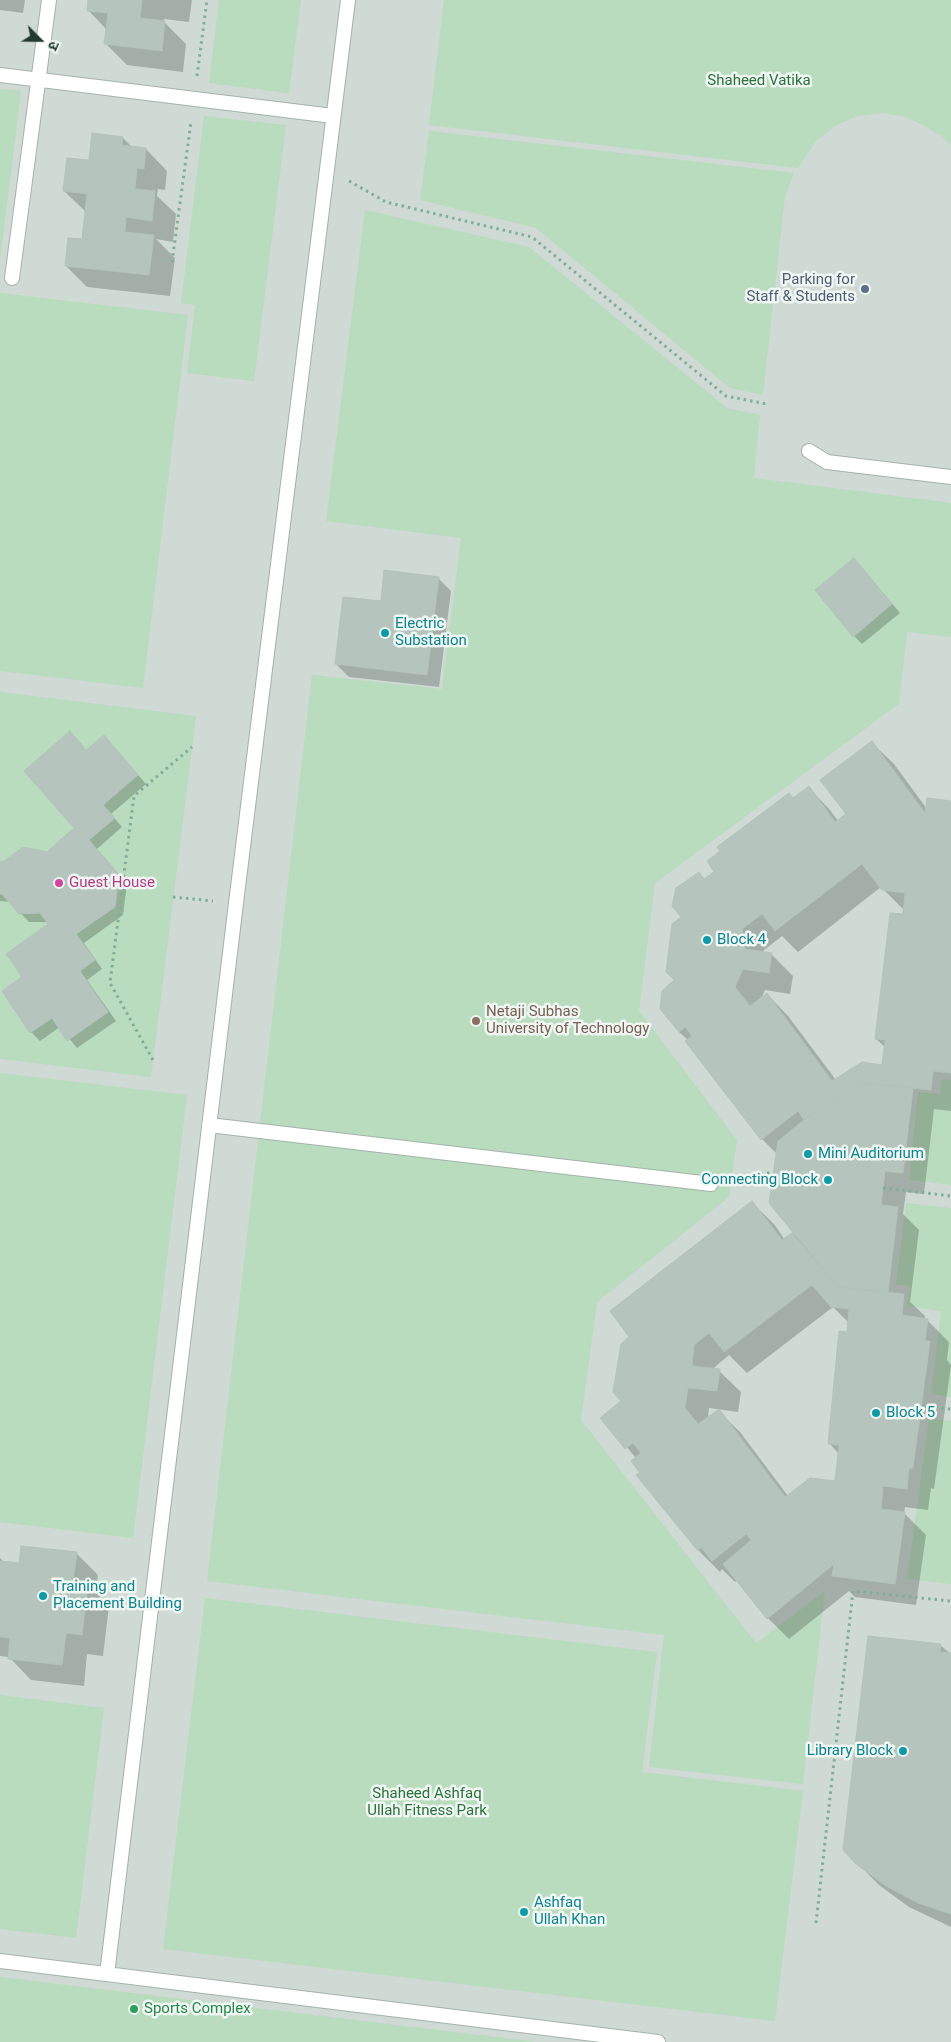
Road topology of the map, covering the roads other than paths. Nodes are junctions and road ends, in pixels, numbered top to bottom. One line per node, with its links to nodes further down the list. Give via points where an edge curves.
1 (49, 0): 4 (lane)
2 (348, 0): 5 (lane)
3 (0, 75): 4 (lane)
4 (38, 79): 5 (lane); 6 (lane)
5 (333, 116): 9 (lane)
6 (12, 278)
7 (809, 451): 8 (lane, via 828,462)
8 (951, 477)
9 (209, 1125): 10 (lane); 12 (lane)
10 (711, 1184)
11 (0, 1961): 12 (lane)
12 (107, 1974): 13 (lane)
13 (658, 2042)

